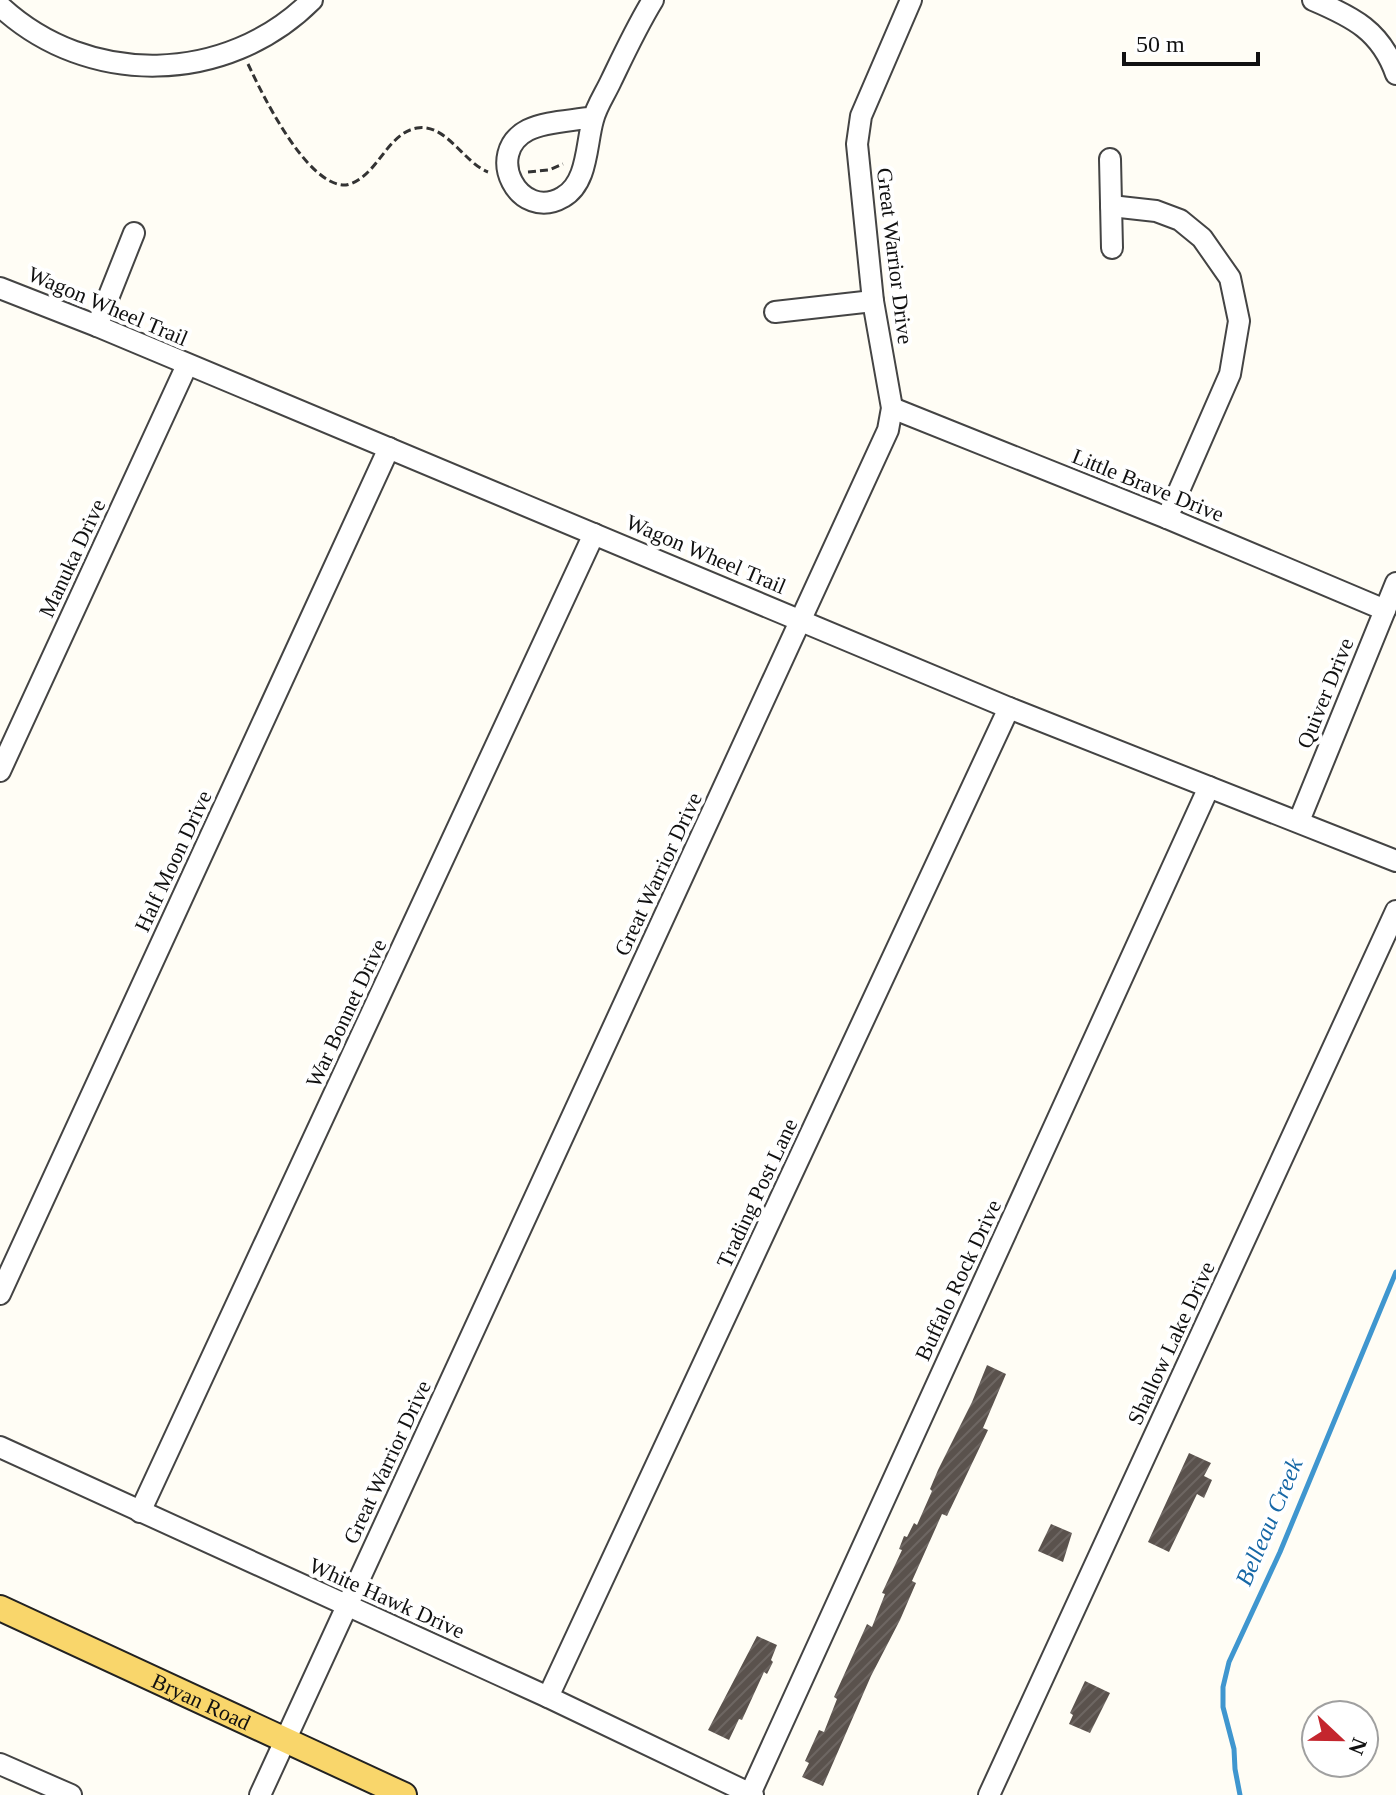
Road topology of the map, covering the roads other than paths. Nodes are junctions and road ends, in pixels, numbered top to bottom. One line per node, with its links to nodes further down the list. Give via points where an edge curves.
1 (312, 0): 5 (street, via 255,43 214,58 152,67 114,64 69,51)
2 (653, 0): 7 (street)
3 (911, 0): 13 (street, Great Warrior Drive, via 861,116 858,158)
4 (1313, 0): 6 (street, via 1376,35)
5 (0, 6)
6 (1396, 74)
7 (593, 117): 7 (street, via 574,188 548,203 518,192 507,158 519,137 531,129)
8 (1110, 159): 9 (street)
9 (1111, 206): 11 (street); 19 (street, via 1156,211 1180,220 1202,238 1230,278 1239,321 1230,374)
10 (134, 233): 15 (street)
11 (1112, 248)
12 (0, 288): 15 (street, Wagon Wheel Trail)
13 (873, 301): 14 (street); 17 (street, Great Warrior Drive)
14 (775, 312)
15 (97, 326): 16 (street, Wagon Wheel Trail)
16 (187, 365): 18 (street, Wagon Wheel Trail); 25 (street, Manuka Drive)
17 (892, 408): 19 (street, Little Brave Drive); 23 (street, Great Warrior Drive, via 888,430)
18 (389, 448): 20 (street, Wagon Wheel Trail); 30 (street, Half Moon Drive)
19 (1167, 518): 22 (street, Little Brave Drive)
20 (594, 534): 23 (street, Wagon Wheel Trail); 32 (street, War Bonnet Drive)
21 (1396, 583): 22 (street, Quiver Drive)
22 (1385, 610): 27 (street, Quiver Drive)
23 (801, 620): 24 (street, Wagon Wheel Trail); 33 (street, Great Warrior Drive)
24 (1009, 708): 26 (street, Wagon Wheel Trail); 35 (street, Trading Post Lane)
25 (0, 771)
26 (1209, 787): 27 (street, Wagon Wheel Trail); 38 (street, Buffalo Rock Drive)
27 (1299, 821): 28 (street, Wagon Wheel Trail)
28 (1396, 861)
29 (1396, 911): 42 (street, Shallow Lake Drive)
30 (0, 1294)
31 (0, 1447): 32 (street, White Hawk Drive)
32 (140, 1512): 33 (street, White Hawk Drive)
33 (348, 1607): 35 (street, White Hawk Drive); 36 (street, Great Warrior Drive)
34 (0, 1608): 36 (main road, Bryan Road)
35 (548, 1697): 38 (street, White Hawk Drive)
36 (285, 1740): 40 (street, Great Warrior Drive); 41 (main road, Bryan Road)
37 (0, 1764): 39 (street)
38 (751, 1794)
39 (71, 1795)
40 (260, 1795)
41 (404, 1795)
42 (989, 1795)

